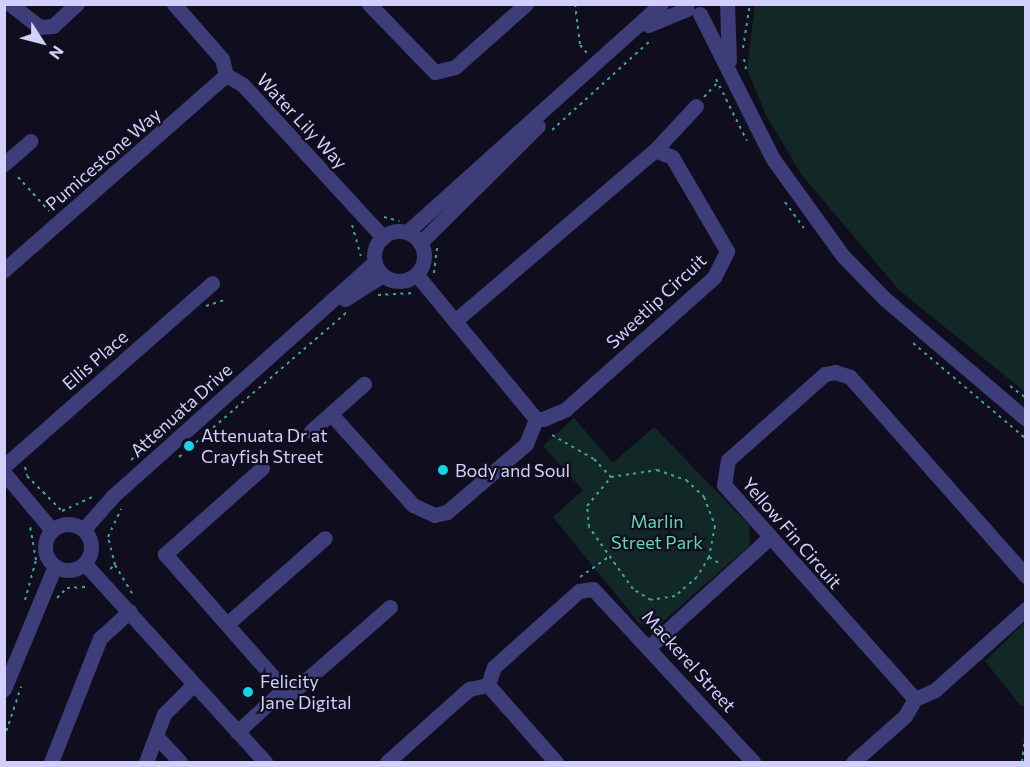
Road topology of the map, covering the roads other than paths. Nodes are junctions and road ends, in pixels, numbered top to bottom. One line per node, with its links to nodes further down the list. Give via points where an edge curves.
1 (10, 4): 2 (street, via 39,27 53,26)
2 (77, 4)
3 (174, 4): 11 (street, Water Lily Way, via 222,59)
4 (369, 4): 5 (street, via 435,72 455,67)
5 (526, 4)
6 (662, 4): 9 (street)
7 (727, 4): 8 (street); 10 (street)
8 (690, 9): 9 (street); 10 (street)
9 (639, 29): 12 (street)
10 (729, 68): 28 (street, via 773,159 843,256 885,299)
11 (226, 75): 18 (street, Water Lily Way, via 243,86); 21 (street, Pumicestone Way)
12 (561, 98): 17 (street); 19 (street)
13 (696, 106): 15 (street)
14 (30, 141): 16 (street)
15 (656, 150): 24 (street); 27 (street, Sweetlip Circuit, via 672,157 722,239 724,264 566,409)
16 (4, 165)
17 (407, 232): 18 (street); 19 (street)
18 (383, 237): 20 (street)
19 (420, 243): 22 (street, via 424,260)
20 (379, 268): 22 (street, via 399,281); 34 (street, Attenuata Drive, via 308,324 113,496)
21 (4, 270)
22 (416, 274): 24 (street)
23 (212, 283): 30 (street, Ellis Place)
24 (455, 321): 27 (street)
25 (364, 384): 26 (street)
26 (331, 414): 27 (street, via 413,505 434,515 447,512 526,444); 29 (street)
27 (536, 419)
28 (1026, 419)
29 (311, 431)
30 (4, 466)
31 (262, 468): 43 (street, via 165,554)
32 (4, 473): 33 (street)
33 (52, 530): 34 (street, via 72,524); 38 (street, via 45,551)
34 (84, 530): 37 (street, via 92,543)
35 (325, 538): 43 (street)
36 (768, 539): 39 (street, Yellow Fin Circuit, via 724,485 722,473 728,460 825,374 835,372 850,377); 44 (street); 49 (street, Yellow Fin Circuit)
37 (85, 564): 38 (street, via 72,570); 42 (street)
38 (55, 566): 47 (street)
39 (1026, 576)
40 (390, 607): 48 (street, via 289,695)
41 (1026, 609): 49 (street, via 935,690)
42 (130, 611): 45 (street); 52 (street, via 100,638)
43 (227, 624): 48 (street)
44 (649, 647): 46 (street, Mackerel Street, via 593,589 579,591 495,667); 58 (street, Mackerel Street)
45 (194, 684): 50 (street); 51 (street, via 164,714)
46 (488, 685): 56 (street, via 470,689); 57 (street)
47 (4, 689)
48 (284, 689): 50 (street)
49 (915, 699): 59 (street, via 905,716)
50 (237, 732): 55 (street)
51 (156, 736): 53 (street); 54 (street)
52 (51, 762)
53 (146, 762)
54 (180, 762)
55 (265, 762)
56 (387, 762)
57 (556, 762)
58 (753, 762)
59 (853, 762)

